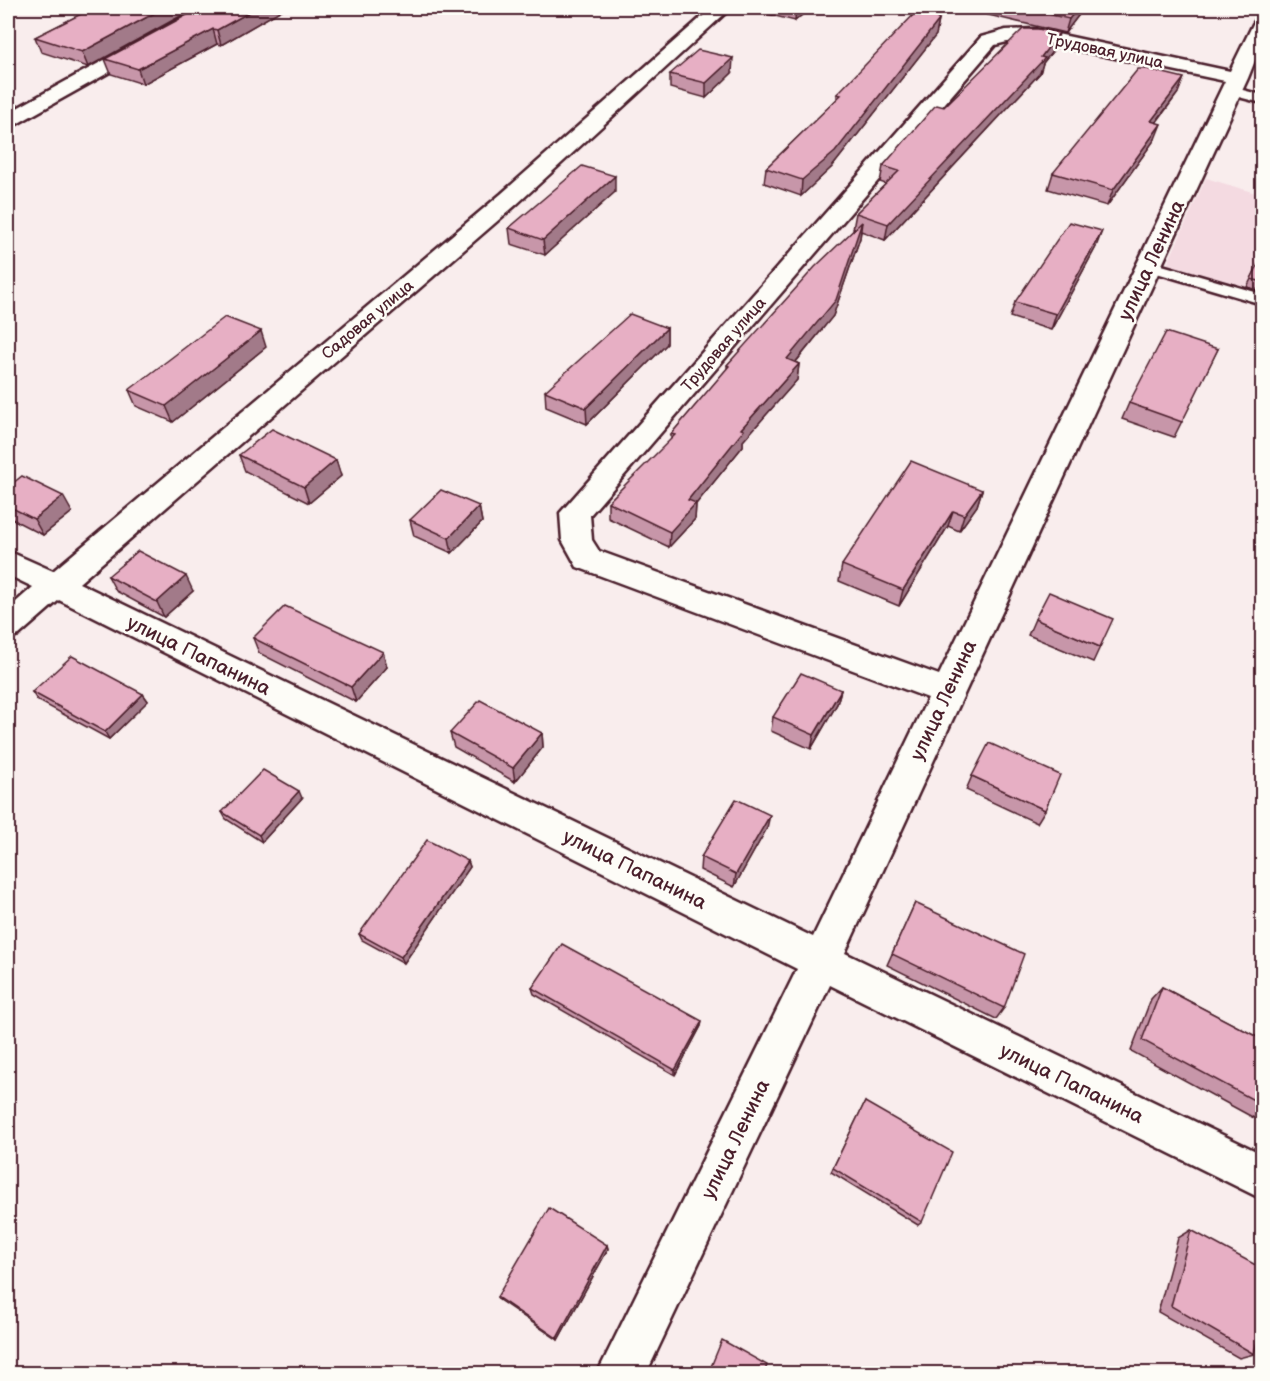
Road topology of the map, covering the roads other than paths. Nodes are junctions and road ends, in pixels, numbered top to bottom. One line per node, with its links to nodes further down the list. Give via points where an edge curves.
1 (212, 8): 6 (street)
2 (722, 8): 10 (street, Садовая улица, via 509,199)
3 (1263, 24): 4 (street, улица Ленина)
4 (1234, 84): 5 (lane); 7 (street, улица Ленина); 12 (street, Трудовая улица, via 1034,35 988,41 575,513 577,540 588,559)
5 (1263, 99)
6 (8, 121)
7 (1148, 266): 8 (lane); 12 (street, улица Ленина)
8 (1263, 299)
9 (8, 562): 10 (street, улица Папанина)
10 (55, 585): 11 (street, Садовая улица); 13 (street, улица Папанина)
11 (8, 626)
12 (948, 691): 13 (street, улица Ленина)
13 (822, 960): 14 (street, улица Папанина); 15 (street, улица Ленина)
14 (1263, 1177)
15 (621, 1374)

